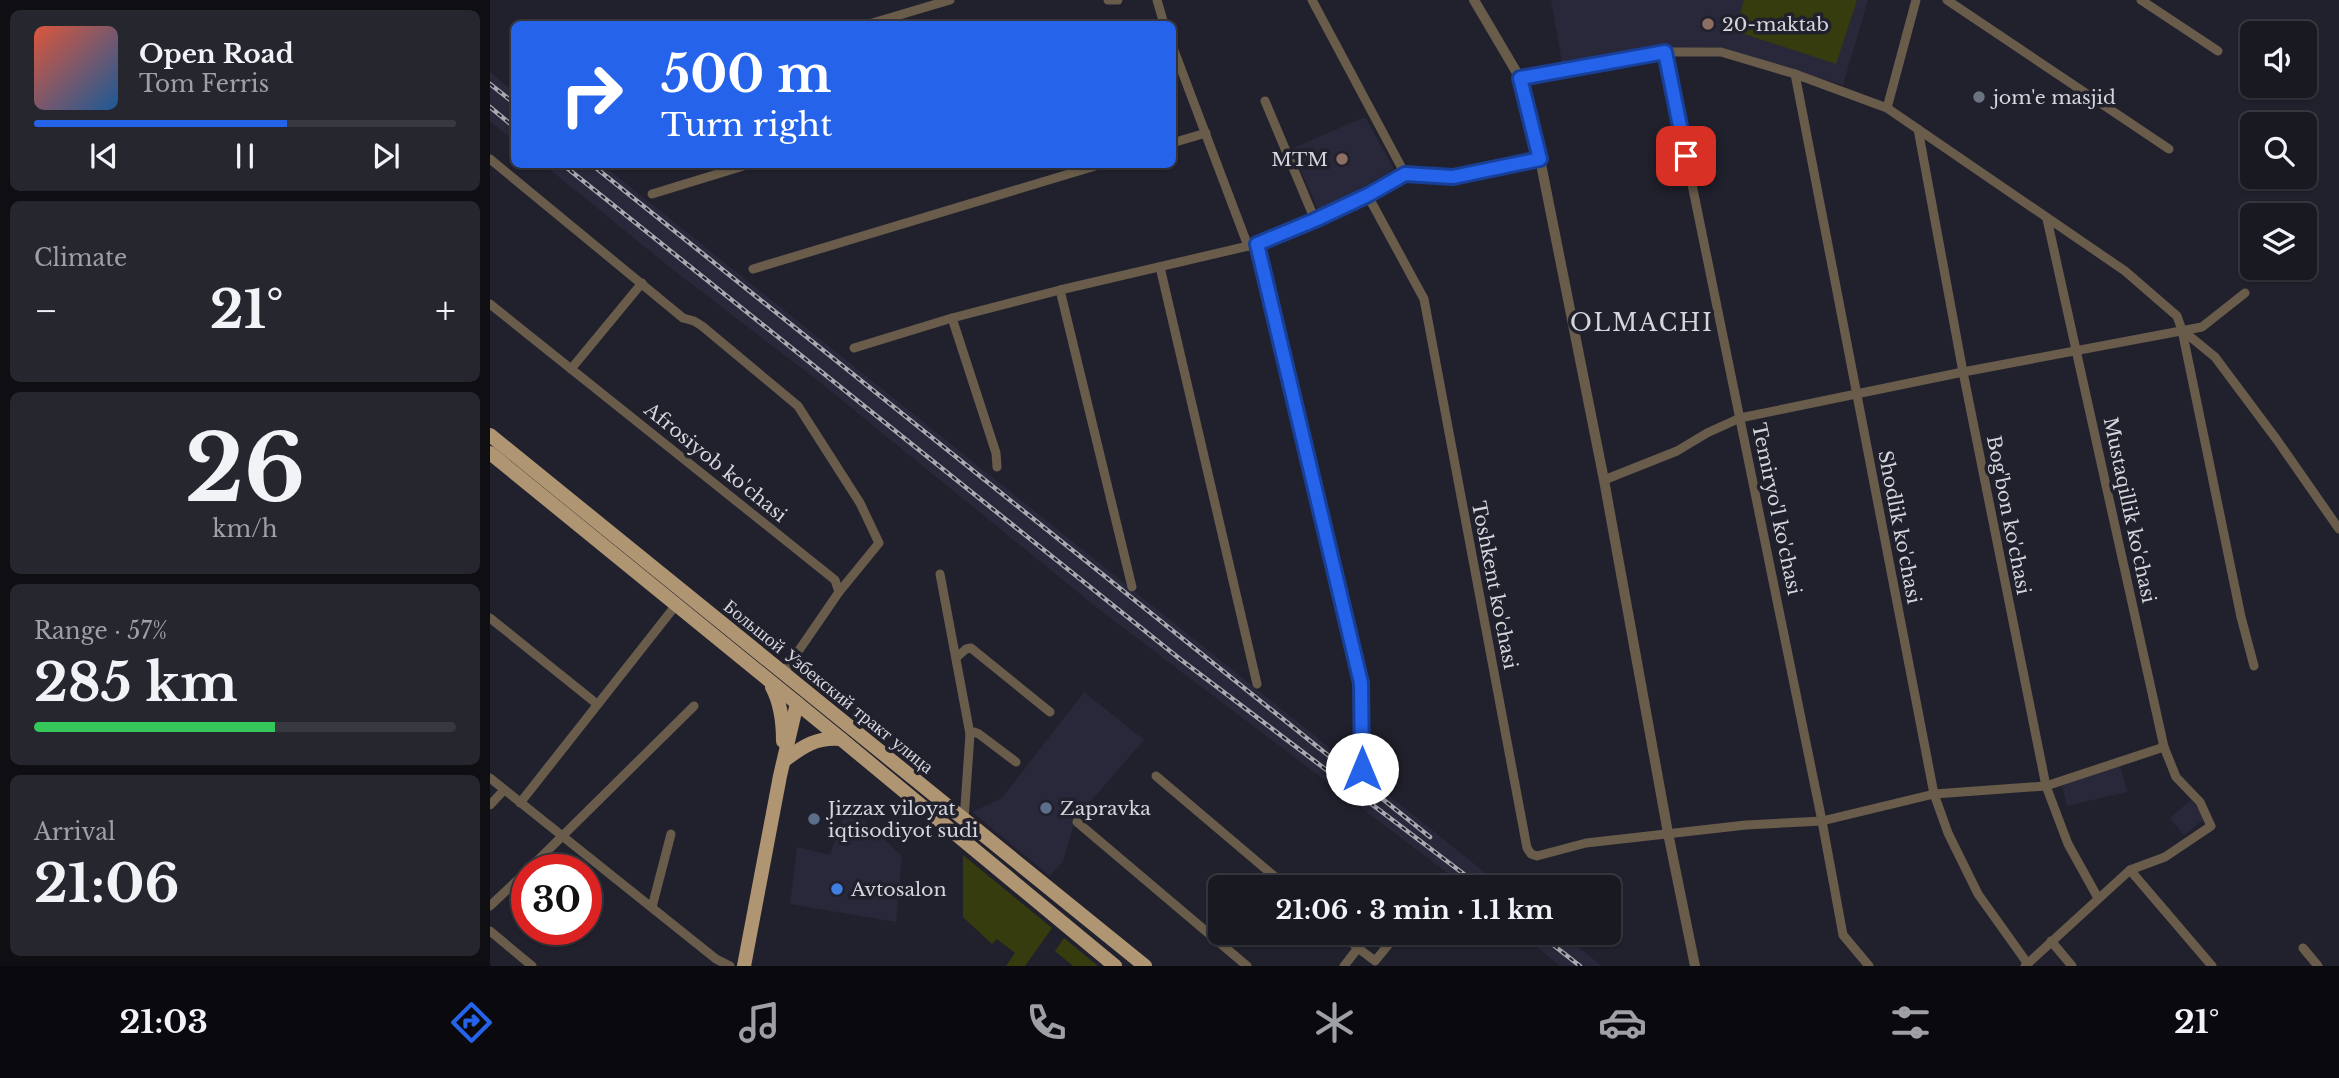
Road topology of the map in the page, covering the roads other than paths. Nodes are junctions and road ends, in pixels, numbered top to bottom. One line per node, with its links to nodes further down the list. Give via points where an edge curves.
1 (950, 0): 10 (street)
2 (1108, 0): 3 (street)
3 (1118, 0)
4 (1157, 0): 11 (street)
5 (1312, 0): 27 (street)
6 (1474, 0): 16 (street)
7 (1916, 0): 18 (street)
8 (1947, 0): 22 (street)
9 (2141, 0): 12 (street)
10 (879, 21)
11 (1163, 21)
12 (2218, 51)
13 (1665, 52): 15 (street, via 1721,52); 16 (street); 46 (street, Temiryo'l ko'chasi)
14 (1176, 55): 20 (street)
15 (1795, 75): 18 (street); 45 (street, Shodlik ko'chasi)
16 (1520, 78): 24 (street)
17 (1265, 102): 31 (street)
18 (1887, 108): 19 (street)
19 (1918, 129): 30 (street); 44 (street, Bog'bon ko'chasi)
20 (1206, 133): 21 (street); 32 (street)
21 (1176, 142)
22 (2169, 149)
23 (490, 159): 35 (street)
24 (1540, 159): 27 (street, via 1453,177); 50 (street)
25 (737, 168): 28 (street)
26 (1088, 168): 34 (street)
27 (1405, 174): 29 (street)
28 (652, 194)
29 (1368, 195): 31 (street); 82 (street, Toshkent ko'chasi, via 1424,299 1527,848 1537,856 1586,843)
30 (2048, 219): 40 (street, via 2125,271 2177,316); 42 (street, Mustaqillik ko'chasi)
31 (1315, 220): 32 (street)
32 (1253, 245): 33 (street); 71 (street, via 1361,683)
33 (1160, 267): 36 (street); 61 (street)
34 (753, 269)
35 (642, 283): 43 (street); 54 (street, via 798,406 860,503 878,543)
36 (1060, 290): 39 (street); 53 (street)
37 (2245, 293): 40 (street, via 2202,327)
38 (490, 304): 43 (street, Afrosiyob ko'chasi)
39 (952, 318): 41 (street); 49 (street)
40 (2182, 330): 42 (street); 51 (street, via 2215,357); 58 (street)
41 (854, 348)
42 (2077, 350): 44 (street); 68 (street, Mustaqillik ko'chasi)
43 (572, 369): 54 (street, Afrosiyob ko'chasi, via 835,580)
44 (1963, 372): 45 (street); 74 (street, Bog'bon ko'chasi)
45 (1857, 394): 46 (street); 76 (street, Shodlik ko'chasi)
46 (1740, 418): 50 (street, via 1677,451); 80 (street, Temiryo'l ko'chasi)
47 (490, 435): 59 (main road, Большой Узбекский тракт улица)
48 (490, 453): 55 (main road, Большой Узбекский тракт улица)
49 (998, 467)
50 (1604, 480): 82 (street)
51 (2339, 528)
52 (940, 574): 57 (street)
53 (1132, 587)
54 (839, 592): 59 (street)
55 (676, 605): 60 (main road, Большой Узбекский тракт улица); 63 (street)
56 (490, 618): 63 (street)
57 (957, 657): 65 (street, via 971,648); 66 (street)
58 (2254, 666)
59 (784, 672): 79 (main road, Большой Узбекский тракт улица)
60 (768, 679): 62 (main road, Большой Узбекский тракт улица); 70 (main road, via 782,714)
61 (1257, 684)
62 (797, 703): 67 (main road, Большой Узбекский тракт улица); 70 (main road)
63 (597, 704): 77 (street)
64 (694, 706): 84 (street)
65 (1050, 712)
66 (970, 734): 69 (street, via 979,734); 79 (street)
67 (841, 739): 70 (main road, via 815,740); 102 (main road, Большой Узбекский тракт улица)
68 (2164, 747): 74 (street, Toshkent ko'chasi); 86 (street, Mustaqillik ko'chasi, via 2176,777 2197,799 2211,826 2165,857)
69 (1016, 762)
70 (783, 764): 101 (main road)
71 (1362, 769)
72 (1156, 776): 87 (street)
73 (490, 778): 75 (street)
74 (2046, 786): 76 (street, Toshkent ko'chasi); 89 (street, Bog'bon ko'chasi, via 2068,844)
75 (504, 790): 77 (street); 78 (street)
76 (1934, 794): 80 (street, Toshkent ko'chasi); 98 (street, Shodlik ko'chasi, via 1978,894)
77 (520, 803): 84 (street)
78 (490, 805)
79 (964, 820): 103 (main road, Большой Узбекский тракт улица)
80 (1822, 821): 82 (street, Toshkent ko'chasi); 107 (street, Temiryo'l ko'chasi, via 1843,935)
81 (1077, 822): 104 (street)
82 (1668, 833): 106 (street)
83 (671, 834): 91 (street)
84 (564, 836): 85 (street); 91 (street)
85 (544, 854)
86 (2130, 870): 89 (street); 109 (street)
87 (1273, 875)
88 (511, 886): 90 (street)
89 (2098, 898): 93 (street)
90 (490, 906)
91 (652, 907): 100 (street)
92 (490, 931): 99 (street)
93 (2051, 942): 98 (street); 108 (street)
94 (1354, 945): 96 (street)
95 (1388, 945): 96 (street, via 1375,961)
96 (1358, 948): 105 (street)
97 (2302, 948): 110 (street)
98 (2027, 965)
99 (532, 966)
100 (730, 966)
101 (744, 966)
102 (1115, 966)
103 (1145, 966)
104 (1247, 966)
105 (1344, 966)
106 (1695, 966)
107 (1868, 966)
108 (2072, 966)
109 (2211, 966)
110 (2318, 966)

